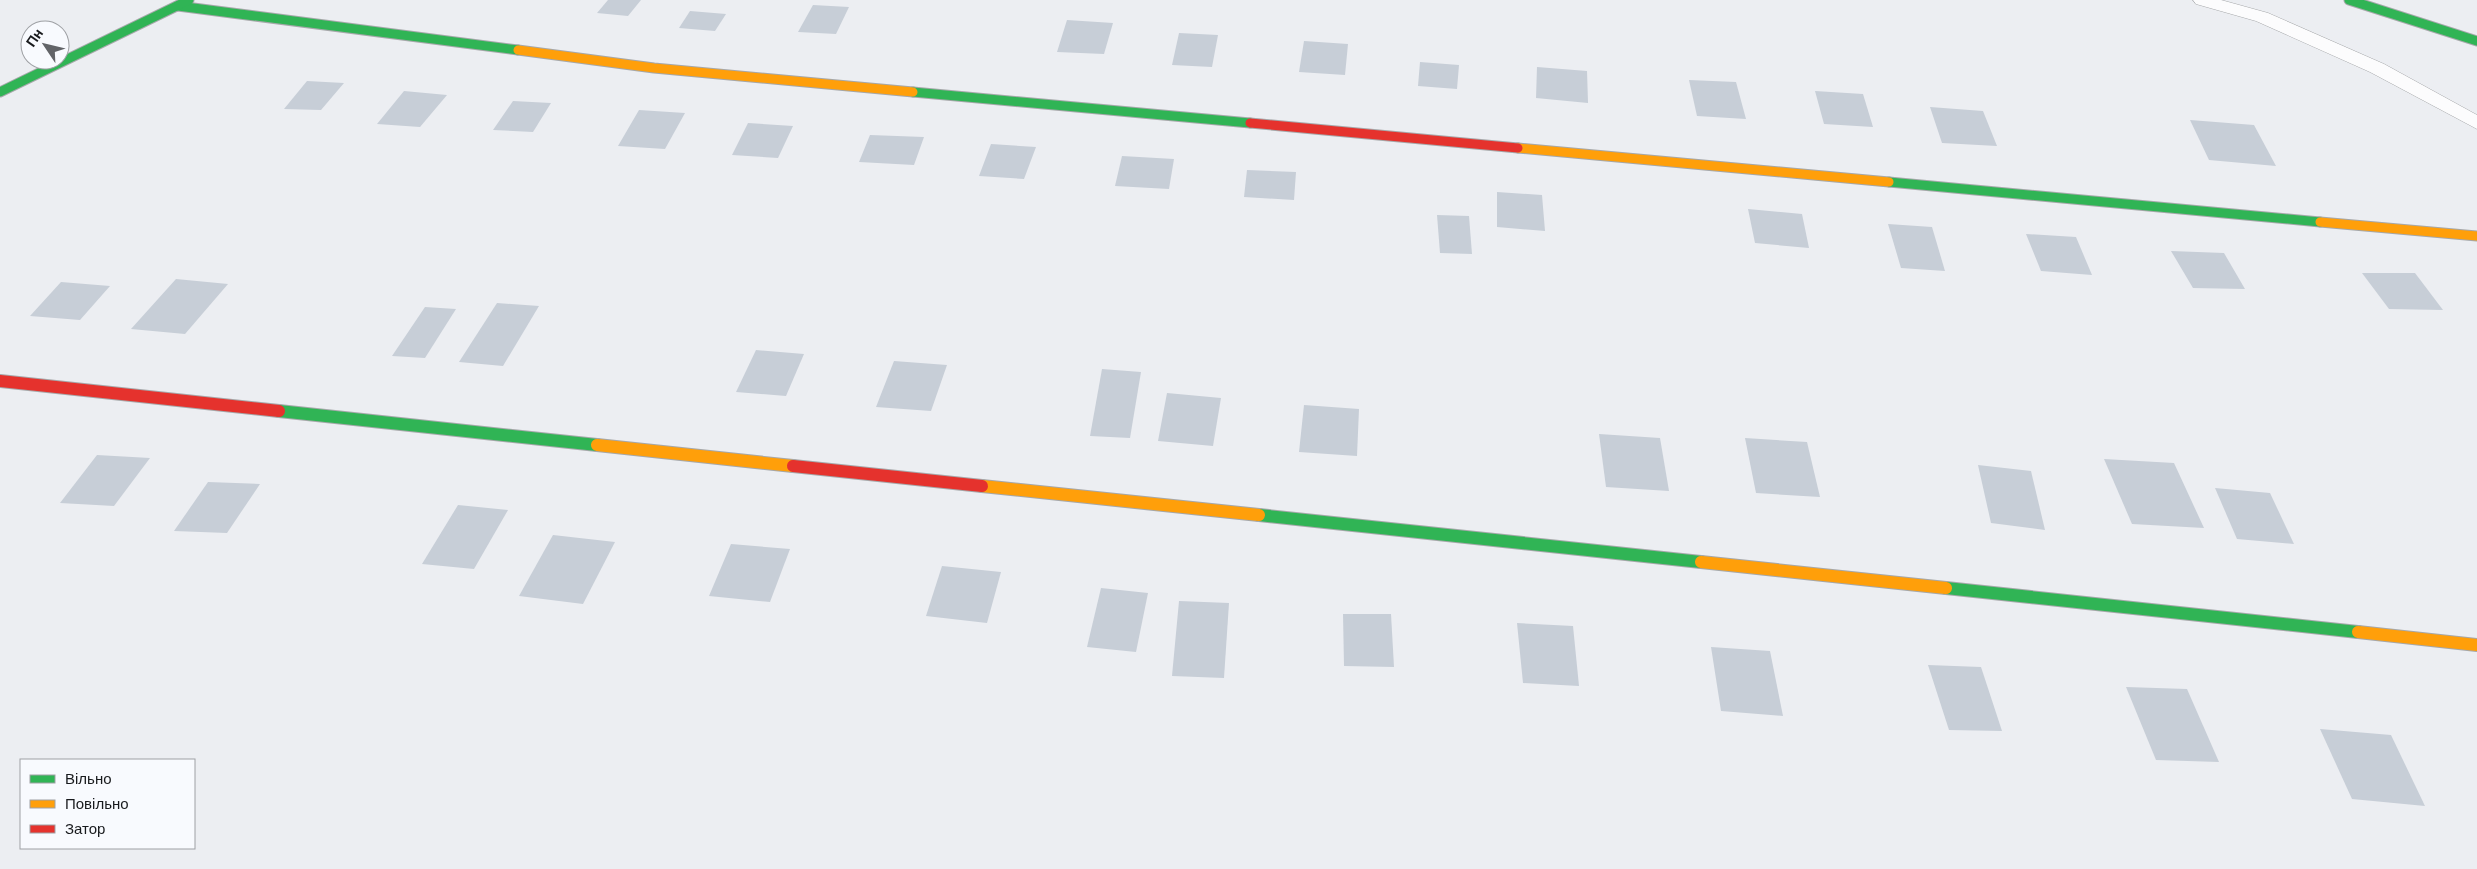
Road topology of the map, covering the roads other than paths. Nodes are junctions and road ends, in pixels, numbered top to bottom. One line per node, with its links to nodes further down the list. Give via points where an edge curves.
1 (189, 0): 4 (street)
2 (2202, 0): 7 (lane, via 2262,17 2376,68)
3 (2349, 0): 5 (street)
4 (178, 6): 6 (street); 8 (street, via 654,68)
5 (2477, 41)
6 (0, 92)
7 (2477, 123)
8 (2477, 236)
9 (0, 381): 10 (street)
10 (2477, 645)

